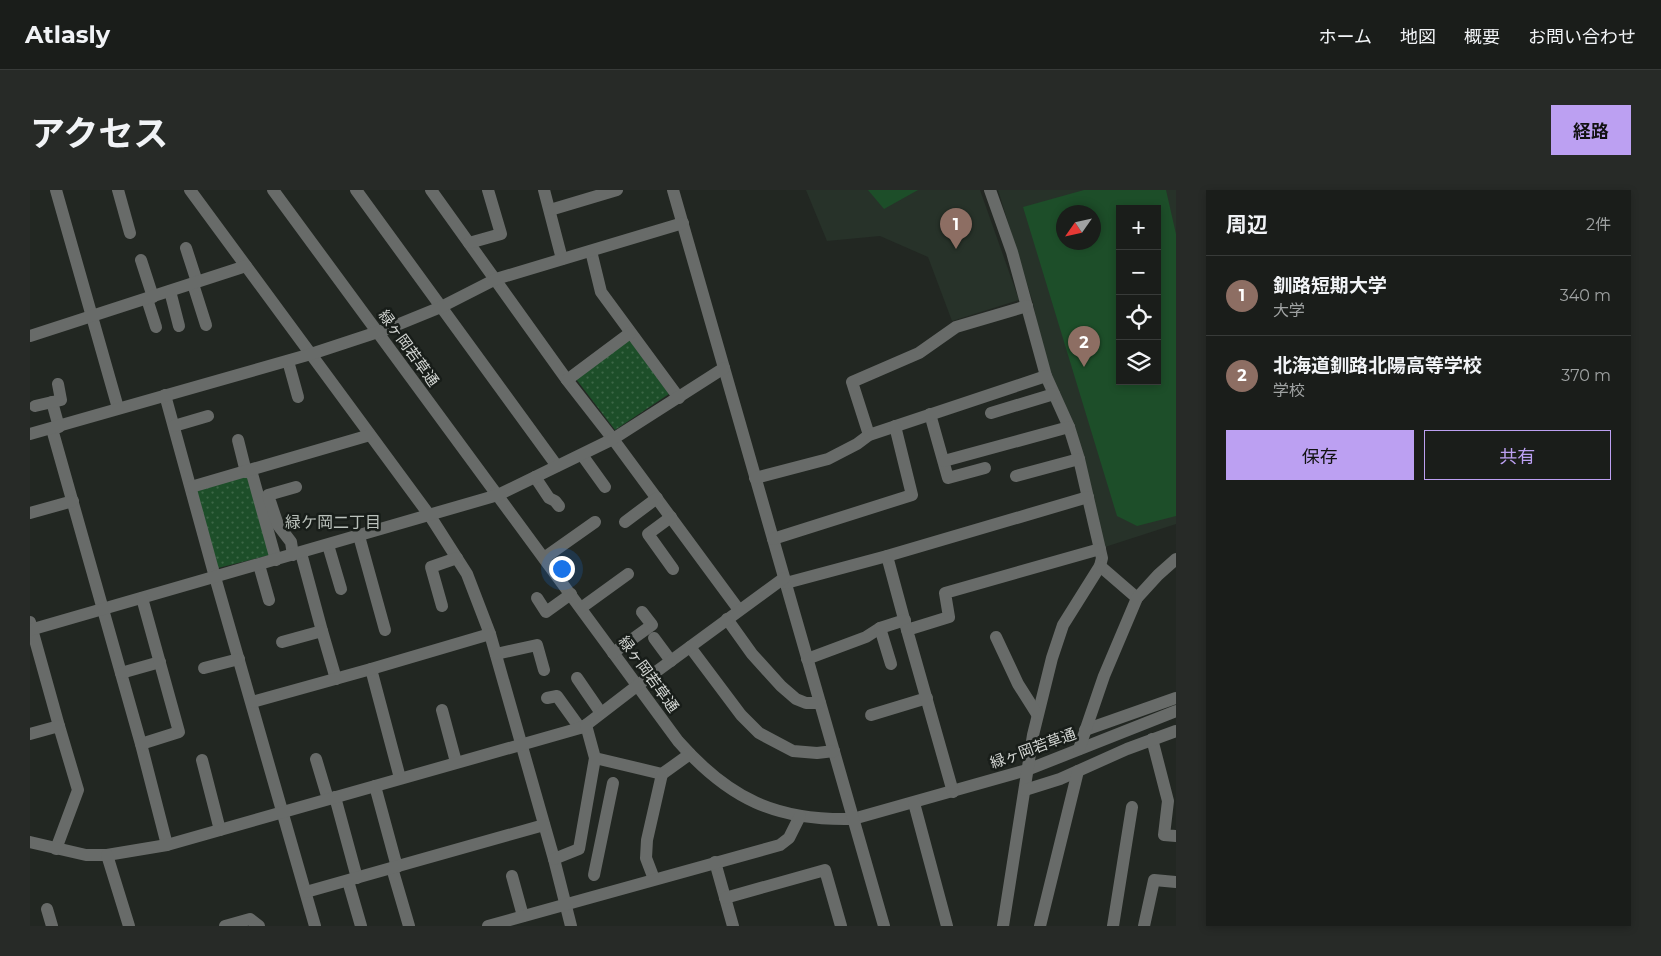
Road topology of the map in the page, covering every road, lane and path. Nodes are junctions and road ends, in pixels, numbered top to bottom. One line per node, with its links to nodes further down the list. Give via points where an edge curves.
1 (56, 190): 27 (street)
2 (118, 190): 14 (street)
3 (190, 190): 20 (street)
4 (273, 190): 31 (street, 緑ヶ岡若草通)
5 (356, 190): 26 (street)
6 (488, 190): 15 (street, via 501,234)
7 (544, 190): 12 (street)
8 (617, 190): 12 (street)
9 (673, 190): 13 (street)
10 (990, 190): 25 (street)
11 (434, 191): 15 (street)
12 (550, 210): 18 (street)
13 (683, 223): 17 (street); 36 (street)
14 (130, 233)
15 (469, 244): 21 (street)
16 (186, 248): 22 (street)
17 (591, 251): 18 (street); 32 (street, via 601,292)
18 (562, 259): 21 (street)
19 (141, 260): 24 (street)
20 (246, 266): 22 (street); 34 (street)
21 (496, 279): 26 (street); 38 (street)
22 (195, 283): 23 (street); 29 (street)
23 (170, 291): 24 (street); 28 (street)
24 (150, 298): 27 (street); 30 (street)
25 (1027, 306): 37 (street); 56 (street, via 956,327 919,353 852,382)
26 (441, 307): 31 (street); 62 (street)
27 (91, 316): 33 (street); 46 (street)
28 (179, 326)
29 (206, 326)
30 (156, 328)
31 (378, 333): 34 (street); 71 (street, 緑ヶ岡若草通)
32 (630, 333): 38 (street); 43 (street)
33 (30, 336)
34 (311, 354): 35 (street); 55 (street)
35 (288, 361): 41 (street); 42 (street)
36 (724, 368): 43 (street); 67 (street)
37 (1046, 376): 40 (street); 48 (street)
38 (568, 380): 57 (street)
39 (58, 384): 44 (street, via 61,400)
40 (1054, 394): 47 (street); 52 (street)
41 (166, 395): 46 (street); 50 (street)
42 (298, 397)
43 (679, 398): 57 (street)
44 (52, 402): 45 (street); 53 (street)
45 (35, 406)
46 (118, 408): 53 (street)
47 (991, 413)
48 (930, 414): 51 (street); 61 (street)
49 (208, 416): 50 (street)
50 (174, 426): 68 (street)
51 (895, 426): 56 (street); 82 (street, via 912,495)
52 (1069, 427): 60 (street); 61 (street)
53 (55, 428): 54 (street); 74 (street)
54 (30, 434)
55 (370, 435): 64 (street); 77 (street)
56 (869, 435): 67 (street, via 828,458)
57 (613, 439): 59 (street); 73 (street)
58 (238, 440): 64 (street)
59 (582, 455): 62 (street); 70 (street)
60 (1079, 459): 65 (street); 72 (street)
61 (944, 461): 63 (street, via 948,478)
62 (557, 466): 66 (street)
63 (985, 468)
64 (248, 471): 68 (street); 90 (street)
65 (1016, 476)
66 (535, 477): 71 (street); 75 (street, via 549,498)
67 (756, 478): 82 (street)
68 (191, 487): 95 (street)
69 (296, 487): 85 (street, via 268,495 278,525)
70 (604, 487)
71 (498, 495): 77 (street); 88 (street, 緑ヶ岡若草通)
72 (1088, 497): 84 (street); 86 (street)
73 (657, 498): 78 (street); 80 (street)
74 (73, 501): 76 (street); 105 (street)
75 (559, 506)
76 (30, 513)
77 (430, 516): 81 (street); 87 (street)
78 (671, 517): 93 (street, via 648,534); 106 (street)
79 (595, 522): 88 (street)
80 (625, 522)
81 (358, 536): 83 (street); 112 (street)
82 (773, 539): 96 (street)
83 (328, 545): 85 (street); 97 (street)
84 (1100, 549): 92 (street); 109 (street, via 945,593 949,617)
85 (297, 554): 90 (street); 113 (street)
86 (887, 556): 96 (street); 109 (street)
87 (457, 558): 103 (street, via 431,567); 114 (street, via 467,574)
88 (544, 558): 98 (street, 緑ヶ岡若草通)
89 (1176, 559): 101 (street)
90 (276, 560): 91 (street)
91 (259, 565): 95 (street); 102 (street)
92 (1100, 566): 101 (street); 142 (street, via 1063,625)
93 (673, 569)
94 (628, 574): 104 (street)
95 (215, 577): 99 (street); 121 (street)
96 (785, 581): 106 (street); 122 (street)
97 (342, 589)
98 (571, 594): 100 (street, via 546,612); 104 (street, 緑ヶ岡若草通)
99 (142, 598): 105 (street); 124 (street)
100 (537, 598)
101 (1137, 598): 145 (street)
102 (269, 600)
103 (442, 606)
104 (581, 608): 119 (street, 緑ヶ岡若草通)
105 (103, 609): 110 (street); 129 (street)
106 (739, 610): 108 (street)
107 (642, 612): 119 (street, via 652,625)
108 (727, 619): 118 (street); 137 (street, via 752,654 796,699)
109 (906, 625): 111 (street); 134 (street)
110 (31, 627): 143 (street)
111 (880, 628): 122 (street, via 866,637); 125 (street)
112 (385, 630)
113 (322, 631): 117 (street); 131 (street)
114 (490, 634): 120 (street); 127 (street)
115 (996, 637): 142 (street, via 1018,684)
116 (654, 638): 123 (street)
117 (282, 642)
118 (690, 647): 123 (street); 152 (street, via 740,715 759,733 793,751)
119 (613, 653): 132 (street, 緑ヶ岡若草通)
120 (496, 654): 128 (street, via 537,644); 150 (street)
121 (239, 659): 126 (street); 136 (street)
122 (807, 659): 137 (street)
123 (671, 661): 132 (street)
124 (160, 662): 129 (street); 149 (street, via 179,732)
125 (891, 664)
126 (204, 668)
127 (371, 670): 131 (street); 161 (street)
128 (544, 670)
129 (121, 673): 149 (street)
130 (577, 678): 140 (street)
131 (336, 679): 136 (street)
132 (638, 685): 140 (street); 153 (street, 緑ヶ岡若草通)
133 (547, 698): 144 (street, via 557,696)
134 (927, 698): 141 (street); 165 (street)
135 (1176, 698): 145 (street)
136 (252, 702): 169 (street)
137 (820, 703): 152 (street)
138 (442, 710): 157 (street)
139 (1176, 711): 151 (street, 緑ヶ岡若草通)
140 (602, 713): 144 (street)
141 (872, 714)
142 (1037, 714): 158 (street)
143 (59, 726): 147 (street); 177 (street, via 78,790)
144 (583, 726): 150 (street); 154 (street)
145 (1085, 730): 151 (street)
146 (1176, 731): 148 (street)
147 (30, 734)
148 (1152, 739): 159 (street); 174 (street, via 1168,801 1164,835)
149 (141, 744): 176 (street)
150 (521, 744): 157 (street); 172 (street)
151 (1079, 749): 158 (street, 緑ヶ岡若草通)
152 (834, 751): 171 (street)
153 (690, 754): 160 (street); 170 (street, 緑ヶ岡若草通, via 717,780 741,796 761,806)
154 (595, 758): 160 (street); 178 (street)
155 (316, 759): 166 (street)
156 (202, 760): 173 (street)
157 (456, 762): 161 (street)
158 (1028, 770): 164 (street); 165 (street, 緑ヶ岡若草通)
159 (1078, 771): 164 (street); 208 (street)
160 (662, 774): 187 (street, via 647,840 646,858)
161 (400, 778): 163 (street)
162 (612, 783): 179 (street)
163 (375, 786): 166 (street); 183 (street)
164 (1025, 790): 207 (street)
165 (953, 792): 167 (street, 緑ヶ岡若草通)
166 (332, 798): 169 (street); 186 (street)
167 (914, 803): 171 (street, 緑ヶ岡若草通); 206 (street)
168 (1132, 807): 209 (street)
169 (282, 811): 173 (street); 189 (street)
170 (800, 816): 171 (street, 緑ヶ岡若草通); 182 (street, via 788,838 780,845)
171 (853, 819): 205 (street)
172 (544, 824): 181 (street); 183 (street)
173 (220, 830): 176 (street)
174 (1176, 836)
175 (30, 842): 177 (street)
176 (168, 845): 180 (street)
177 (56, 849): 180 (street)
178 (579, 849): 179 (street); 181 (street)
179 (598, 853): 184 (street)
180 (107, 855): 195 (street)
181 (554, 859): 191 (street)
182 (715, 862): 187 (street); 190 (street)
183 (394, 867): 186 (street); 200 (street)
184 (594, 875)
185 (512, 876): 193 (street)
186 (352, 880): 189 (street); 199 (street)
187 (654, 880): 191 (street)
188 (1176, 882): 210 (street, via 1154,880)
189 (306, 892): 198 (street)
190 (725, 898): 203 (street); 204 (street, via 825,870)
191 (565, 904): 193 (street); 202 (street)
192 (47, 908): 194 (street)
193 (523, 916): 201 (street)
194 (52, 926)
195 (128, 926)
196 (225, 926): 197 (street, via 250,919)
197 (260, 926)
198 (315, 926)
199 (361, 926)
200 (409, 926)
201 (488, 926)
202 (571, 926)
203 (733, 926)
204 (841, 926)
205 (884, 926)
206 (947, 926)
207 (1003, 926)
208 (1040, 926)
209 (1113, 926)
210 (1144, 926)

